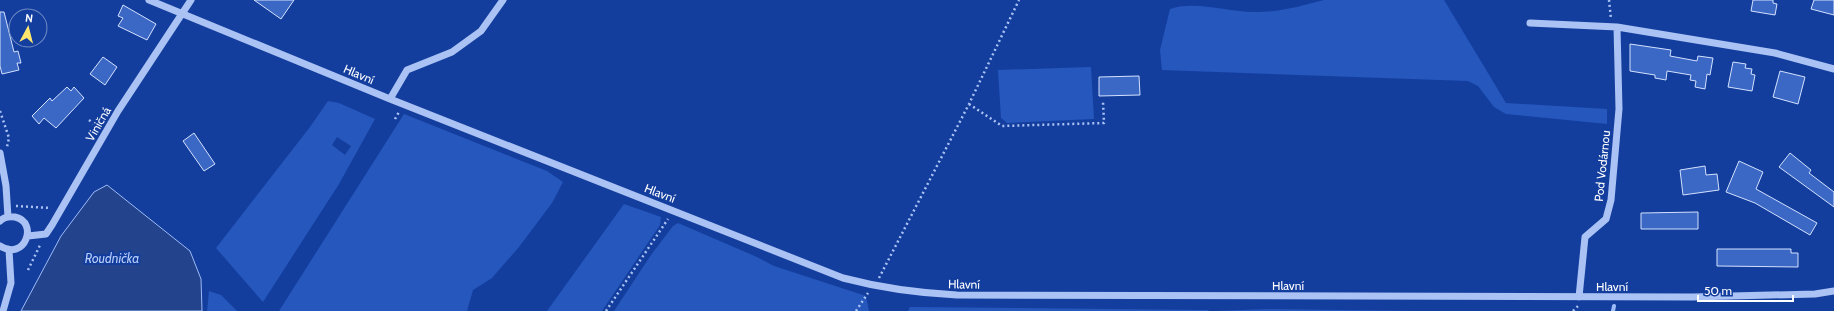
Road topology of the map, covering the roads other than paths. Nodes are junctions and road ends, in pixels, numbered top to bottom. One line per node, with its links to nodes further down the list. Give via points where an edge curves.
1 (149, 0): 4 (street, Hlavní)
2 (191, 0): 4 (street, Viničná)
3 (503, 0): 8 (street, via 481,31 452,52 407,70)
4 (183, 13): 8 (street, Hlavní); 12 (street, Viničná, via 118,111 46,234)
5 (1530, 23): 6 (street)
6 (1614, 27): 7 (street, via 1775,53); 16 (street, Pod Vodárnou, via 1619,109 1611,200 1606,219 1585,237)
7 (1834, 69)
8 (390, 99): 16 (street, Hlavní, via 843,278 915,293)
9 (0, 153): 10 (street)
10 (8, 217): 11 (street); 12 (street, via 23,221)
11 (0, 221)
12 (28, 236): 14 (street, via 23,245)
13 (0, 246): 14 (street)
14 (10, 250): 17 (street, via 11,283)
15 (1834, 291): 16 (street, Hlavní, via 1815,294 1701,297)
16 (1579, 297)
17 (3, 311)

